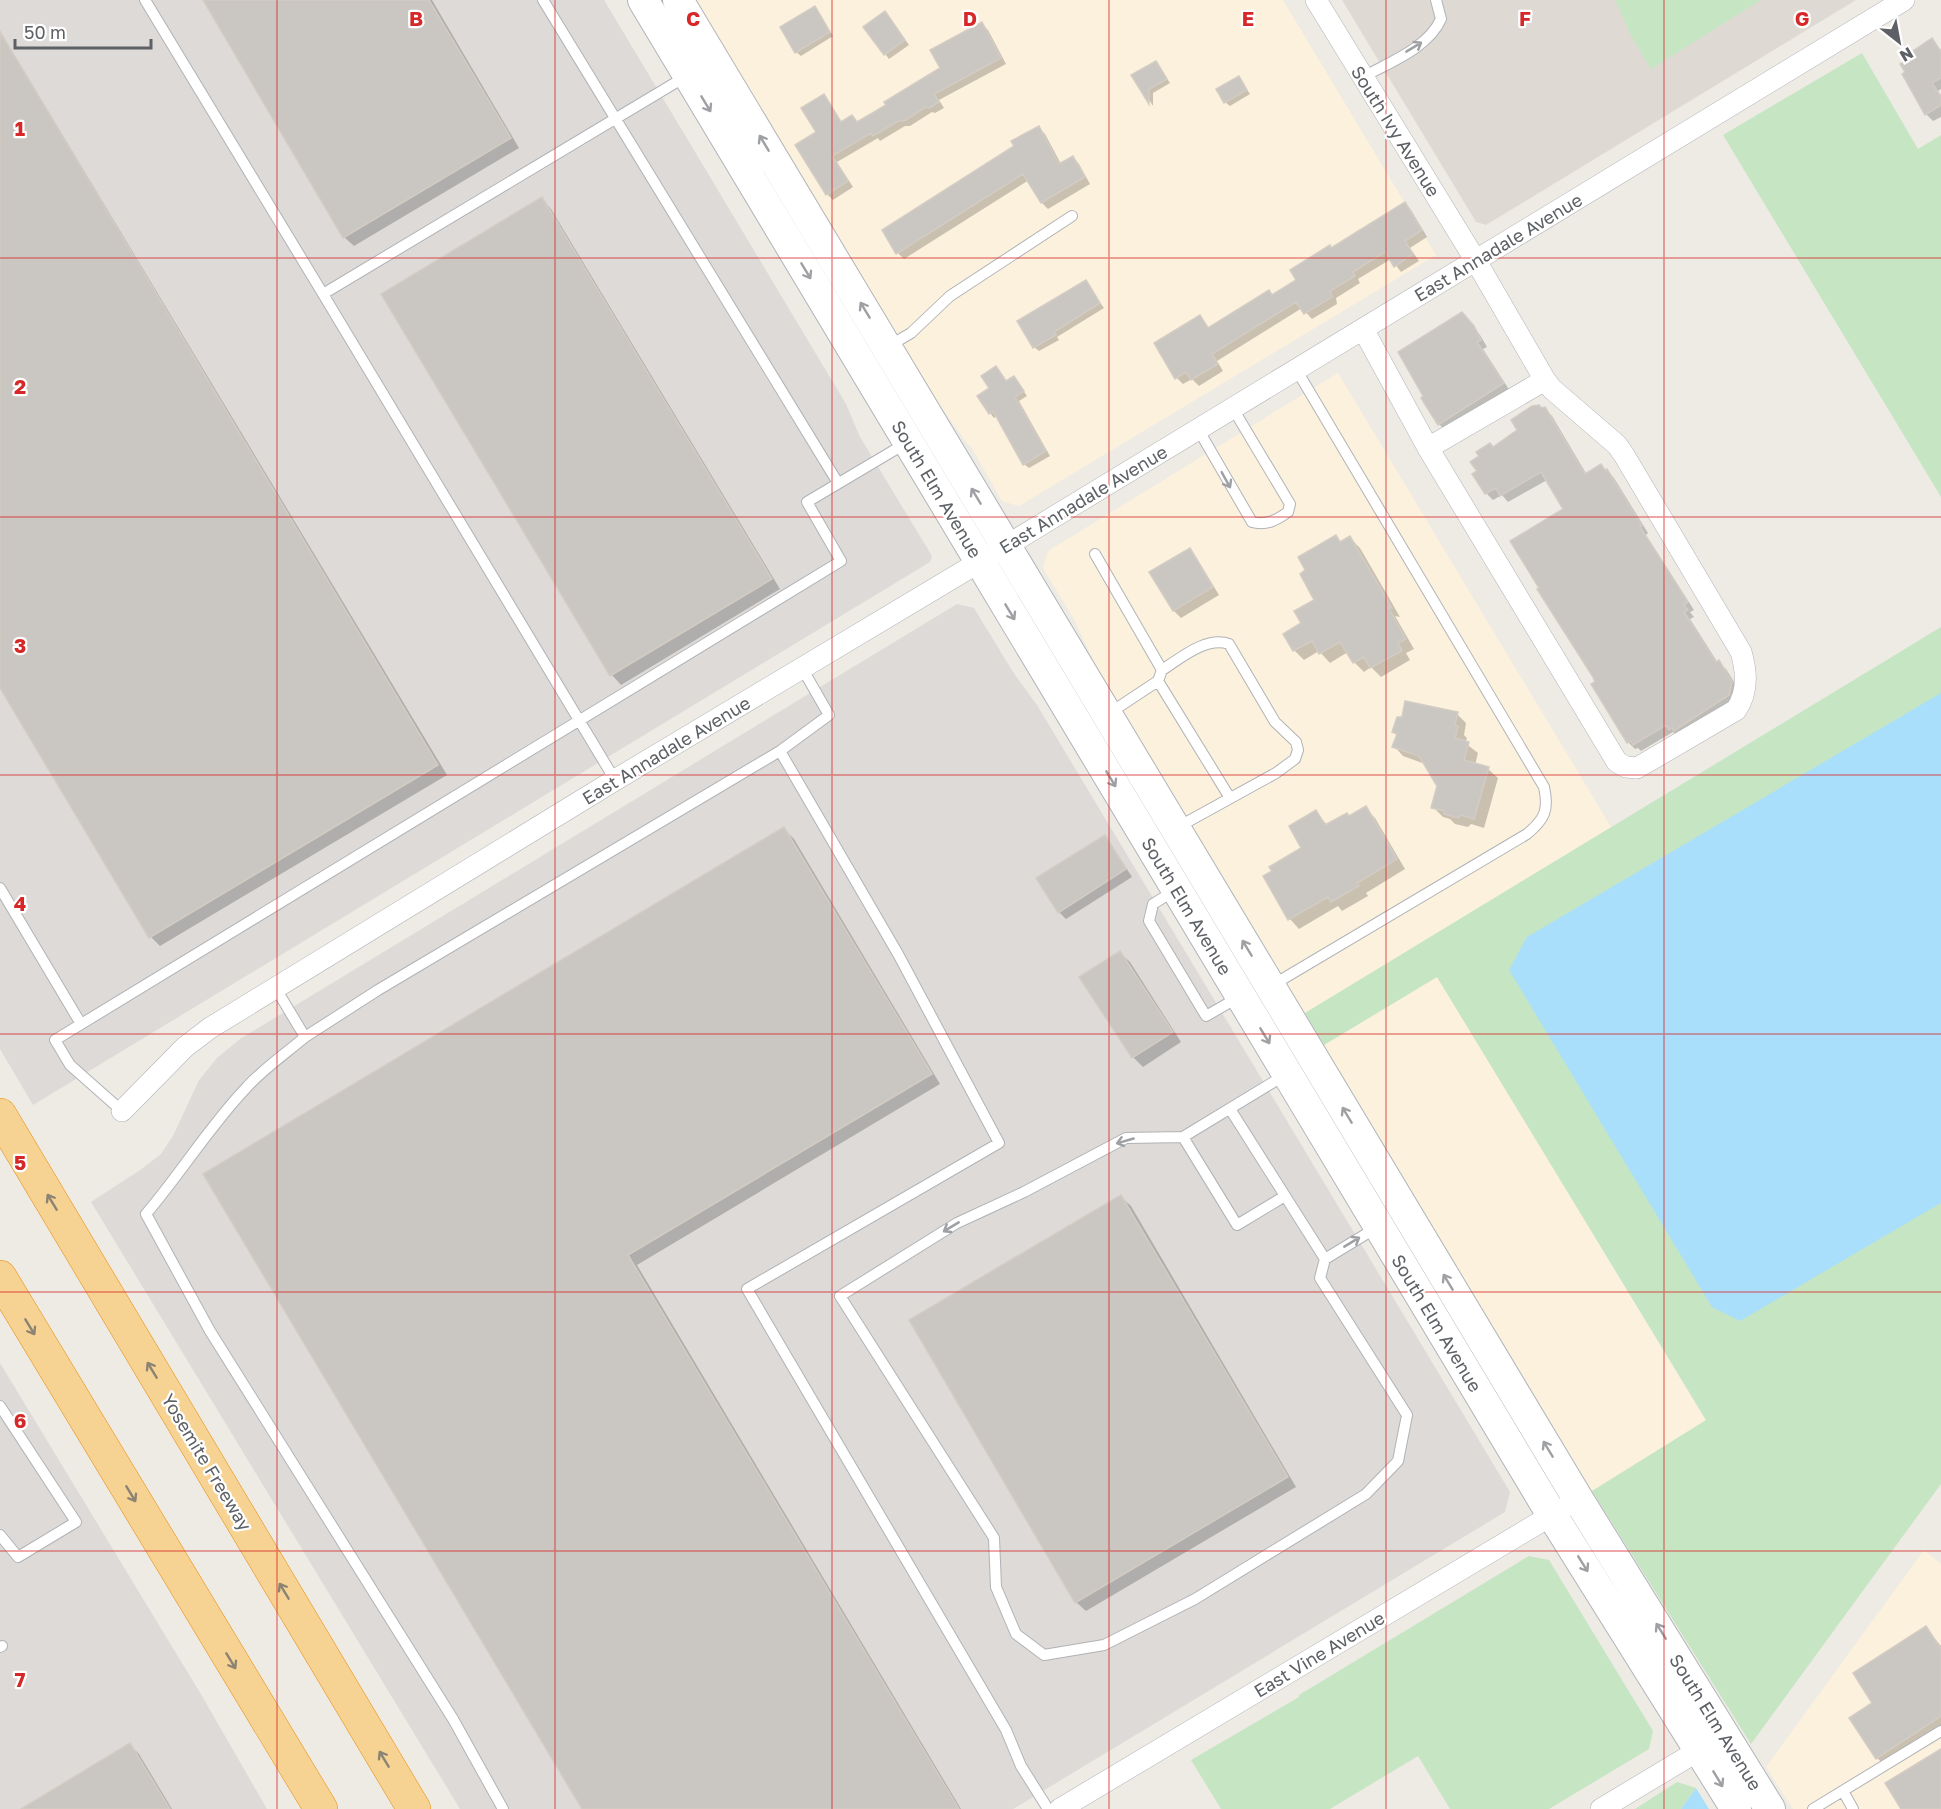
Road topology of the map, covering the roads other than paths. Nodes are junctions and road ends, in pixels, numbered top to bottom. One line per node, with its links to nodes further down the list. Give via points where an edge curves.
1 (145, 0): 13 (lane)
2 (543, 0): 10 (lane)
3 (643, 0): 8 (main road, South Elm Avenue)
4 (678, 0): 15 (main road, South Elm Avenue, one-way to 4)
5 (1316, 0): 9 (street, South Ivy Avenue)
6 (1436, 0): 9 (lane, one-way to 6, via 1422,43 1436,30 1441,19)
7 (1904, 0): 12 (street, East Annadale Avenue)
8 (688, 75): 10 (lane); 20 (main road, South Elm Avenue, one-way to 20)
9 (1364, 77): 12 (street, South Ivy Avenue)
10 (615, 119): 13 (lane); 22 (lane)
11 (1072, 216): 15 (lane, via 950,296 911,333)
12 (1476, 261): 14 (street, East Annadale Avenue); 17 (street, South Ivy Avenue)
13 (323, 294): 30 (lane)
14 (1363, 329): 16 (street, East Annadale Avenue); 21 (street, South Ivy Avenue)
15 (887, 347): 23 (main road, South Elm Avenue, one-way to 15)
16 (1296, 369): 18 (street, East Annadale Avenue); 37 (lane, via 1544,787 1546,812 1540,824 1527,834)
17 (1545, 380): 21 (street); 21 (street, South Ivy Avenue, via 1617,445 1741,652 1745,666 1744,699 1736,710 1637,768 1617,762)
18 (1232, 407): 19 (street, East Annadale Avenue); 19 (lane, one-way to 18, via 1252,522 1276,520 1288,512 1290,504)
19 (1198, 429): 23 (street, East Annadale Avenue)
20 (908, 442): 22 (lane); 25 (main road, South Elm Avenue)
21 (1428, 448)
22 (838, 483): 30 (lane, via 807,502 841,561)
23 (1006, 546): 25 (street, East Annadale Avenue); 29 (main road, South Elm Avenue)
24 (1095, 554): 27 (lane)
25 (980, 562): 26 (street, East Annadale Avenue); 36 (main road, South Elm Avenue, one-way to 36)
26 (802, 668): 31 (lane, via 829,715); 32 (street, East Annadale Avenue)
27 (1162, 669): 28 (lane); 33 (lane, via 1213,642 1229,644 1275,722 1296,742 1295,759)
28 (1158, 681): 29 (lane); 33 (lane)
29 (1107, 715): 34 (main road, South Elm Avenue)
30 (579, 720): 32 (lane); 40 (lane)
31 (780, 751): 41 (lane); 62 (lane, via 898,954 999,1143 747,1289 1006,1730 1021,1766)
32 (615, 780): 38 (street, East Annadale Avenue)
33 (1230, 798): 34 (lane)
34 (1175, 828): 37 (main road, South Elm Avenue, one-way to 34)
35 (0, 888): 40 (lane)
36 (1177, 889): 39 (main road, South Elm Avenue); 39 (lane, via 1153,904 1149,921 1206,1016)
37 (1270, 986): 52 (main road, South Elm Avenue, one-way to 37)
38 (275, 987): 41 (lane); 44 (street, East Annadale Avenue, via 185,1047)
39 (1241, 996): 42 (main road, South Elm Avenue, one-way to 42)
40 (81, 1024): 44 (lane, via 55,1040 70,1065)
41 (305, 1037): 61 (lane, via 247,1087 146,1214 210,1331 453,1719)
42 (1287, 1073): 43 (lane); 48 (main road, South Elm Avenue)
43 (1230, 1109): 46 (lane); 47 (lane)
44 (122, 1111)
45 (0, 1115): 60 (highway, Yosemite Freeway, one-way to 45)
46 (1183, 1137): 47 (lane, via 1238,1225); 49 (lane, one-way to 49, via 1126,1138 957,1223 840,1296 994,1538 996,1587 1016,1634 1044,1655 1104,1645 1195,1599 1366,1494 1398,1461 1407,1415 1320,1278)
47 (1285, 1196): 49 (lane)
48 (1379, 1226): 49 (lane, one-way to 48); 53 (main road, South Elm Avenue)
49 (1325, 1259)
50 (0, 1277): 59 (highway, one-way to 59)
51 (0, 1406): 54 (lane, via 75,1522 18,1557)
52 (1578, 1499): 53 (street, East Vine Avenue); 56 (main road, South Elm Avenue, one-way to 52)
53 (1552, 1515): 57 (main road, South Elm Avenue, one-way to 57); 63 (street, East Vine Avenue)
54 (0, 1535)
55 (1941, 1731): 58 (lane)
56 (1725, 1734): 57 (street); 66 (main road, South Elm Avenue)
57 (1700, 1749): 64 (street); 65 (main road, South Elm Avenue, one-way to 65)
58 (1843, 1791): 67 (lane); 68 (lane)
59 (321, 1809)
60 (414, 1809)
61 (503, 1809)
62 (1048, 1809)
63 (1060, 1809)
64 (1601, 1809)
65 (1736, 1809)
66 (1770, 1809)
67 (1813, 1809)
68 (1853, 1809)

